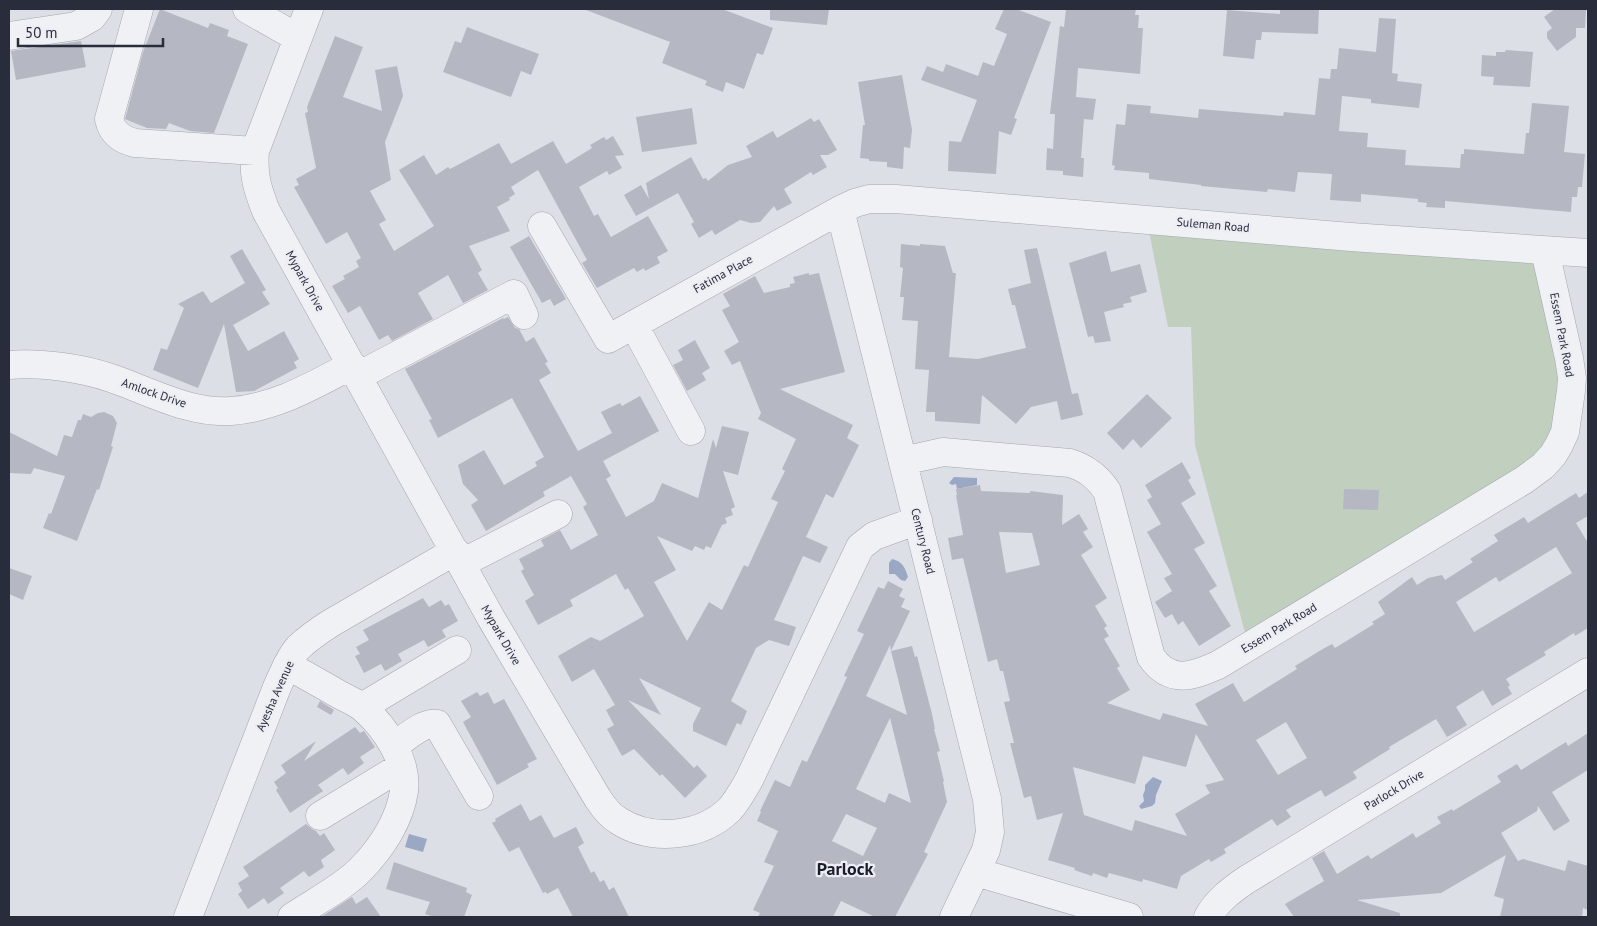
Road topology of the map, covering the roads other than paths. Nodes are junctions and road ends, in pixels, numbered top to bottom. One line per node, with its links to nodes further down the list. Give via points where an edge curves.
1 (98, 9): 5 (street, via 76,26)
2 (139, 9): 7 (street, via 109,119 115,132 127,141)
3 (247, 9): 6 (street)
4 (309, 9): 6 (street, Mypark Drive)
5 (9, 36)
6 (298, 38): 7 (street, Mypark Drive)
7 (255, 151): 15 (street, Mypark Drive, via 258,193 266,211)
8 (840, 210): 10 (street, Suleman Road, via 869,199 888,198); 13 (street, Fatima Place); 17 (street, Century Road)
9 (542, 226): 13 (street, Fatima Place, via 608,339)
10 (1545, 251): 11 (street, Suleman Road); 17 (street, Essem Park Road, via 1572,378 1564,432 1553,456 1524,480 1218,665 1199,673 1172,675 1157,666 1151,657 1107,491 1095,476 1070,463 942,452)
11 (1588, 254)
12 (524, 315): 15 (street, Amlock Drive, via 514,294)
13 (634, 324): 16 (street)
14 (9, 366): 15 (street, Amlock Drive, via 39,365 85,372 108,377 187,406 230,411 260,407)
15 (355, 371): 20 (street, Mypark Drive)
16 (691, 430)
17 (903, 462): 19 (street, Century Road)
18 (558, 514): 20 (street, Ayesha Avenue)
19 (918, 520): 20 (street, Mypark Drive, via 874,536 860,547 742,793 730,809 715,820 701,828 676,833 630,827 602,806); 28 (street, Century Road, via 987,799 990,832)
20 (458, 557): 22 (street, Ayesha Avenue, via 331,623 298,648)
21 (457, 650): 24 (street)
22 (287, 665): 24 (street); 29 (street, Ayesha Avenue)
23 (1588, 672): 33 (street, Parlock Drive, via 1246,880 1214,906)
24 (362, 707): 25 (street)
25 (398, 756): 26 (street, via 424,726 438,724); 27 (street); 30 (street, via 404,789 387,836 376,853 345,883)
26 (479, 796)
27 (320, 816)
28 (976, 872): 31 (street); 32 (street)
29 (188, 917)
30 (292, 917)
31 (954, 917)
32 (1129, 917)
33 (1208, 917)

